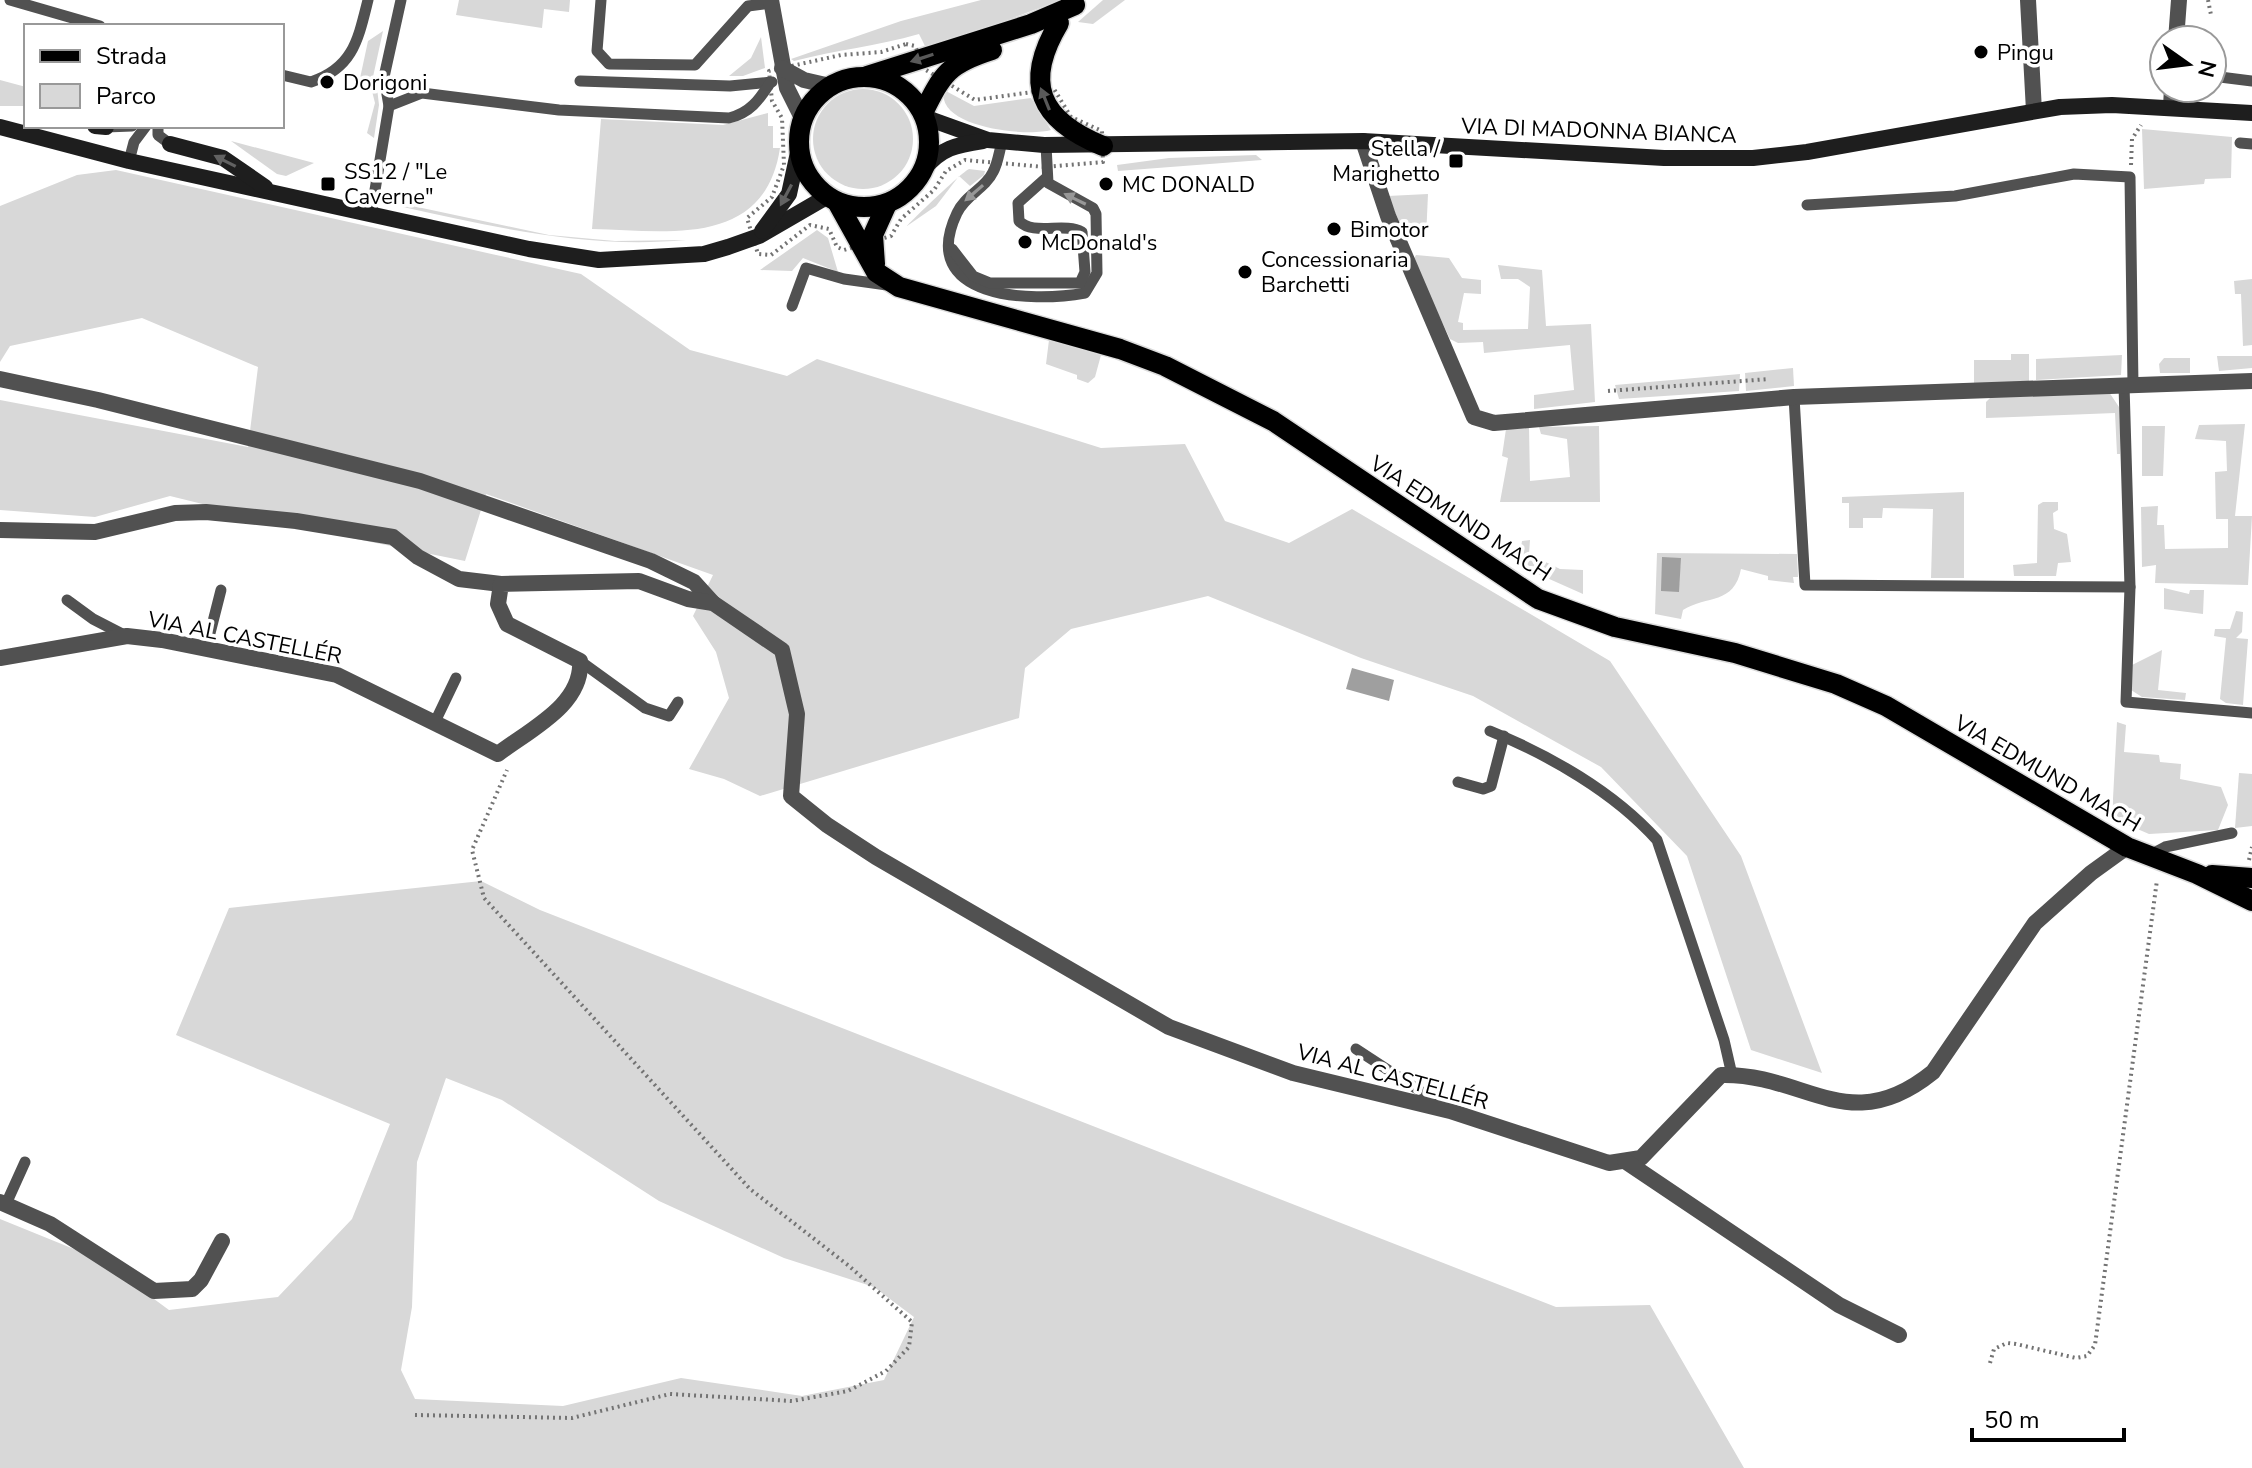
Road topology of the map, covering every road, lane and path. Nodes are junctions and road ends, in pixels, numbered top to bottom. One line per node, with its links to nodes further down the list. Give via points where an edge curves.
1 (10, 0): 12 (lane)
2 (368, 0): 16 (lane, via 356,49 344,65 311,82)
3 (401, 0): 25 (lane, via 384,77)
4 (601, 0): 8 (lane, via 597,51 609,64 681,65 695,65 748,6)
5 (2028, 0): 27 (street)
6 (2179, 0): 13 (street)
7 (2208, 0): 10 (path)
8 (771, 1): 15 (street)
9 (1078, 3): 11 (main road); 17 (main road, one-way to 17)
10 (2211, 15)
11 (1059, 23): 29 (main road, via 951,66 938,80); 40 (main road, one-way to 11, via 1058,122 1040,90 1041,60)
12 (93, 24)
13 (2177, 24)
14 (918, 51): 15 (path, via 911,44 841,55)
15 (783, 74): 19 (lane, via 730,86); 22 (street); 25 (lane, via 757,103 729,118 559,110 422,93); 30 (street)
16 (284, 75)
17 (867, 76): 22 (main road); 29 (main road, via 890,81 908,93)
18 (2228, 78): 20 (lane)
19 (580, 81)
20 (2252, 81)
21 (946, 85): 23 (path, via 975,100)
22 (830, 86): 30 (main road)
23 (1029, 92)
24 (2171, 104): 26 (street)
25 (389, 106): 51 (lane)
26 (2171, 107): 27 (main road, VIA DI MADONNA BIANCA); 28 (main road, VIA DI MADONNA BIANCA)
27 (2034, 111): 37 (main road, VIA DI MADONNA BIANCA, via 1753,158)
28 (2252, 113)
29 (924, 115): 36 (main road, VIA DI MADONNA BIANCA); 44 (main road, via 929,152)
30 (803, 120): 41 (main road)
31 (2141, 125): 45 (path, via 2132,139)
32 (24, 126): 33 (main road)
33 (4, 128): 43 (main road)
34 (144, 128): 43 (lane)
35 (158, 128): 38 (lane, via 158,135)
36 (995, 141): 39 (main road, VIA DI MADONNA BIANCA); 44 (main road, VIA DI MADONNA BIANCA, via 955,145 937,153); 54 (lane, one-way to 54, via 993,173 965,199)
37 (1363, 141): 40 (main road, VIA DI MADONNA BIANCA); 70 (street, via 1388,216 1474,417 1494,423)
38 (170, 144): 47 (main road, one-way to 38, via 223,158)
39 (1046, 145): 40 (main road, VIA DI MADONNA BIANCA); 46 (lane)
40 (1103, 146)
41 (799, 148): 48 (main road, via 806,171); 53 (main road, one-way to 53, via 789,194)
42 (974, 160): 52 (path, via 946,171)
43 (129, 161): 47 (main road)
44 (924, 169): 49 (main road, via 914,184)
45 (2130, 177): 50 (lane, via 2074,174 1955,196); 67 (lane)
46 (1046, 178): 54 (lane, one-way to 46, via 956,272 969,284 1012,294 1085,293 1097,273 1095,211 1053,188); 54 (lane, via 1018,203 1019,221 1027,227 1082,232 1085,272 1080,283 984,281 969,272)
47 (273, 192): 51 (main road)
48 (832, 199): 49 (main road, via 864,208); 53 (main road); 56 (main road, VIA EDMUND MACH)
49 (887, 204): 56 (main road, via 873,235)
50 (1807, 205)
51 (371, 214): 53 (main road, via 599,260 704,254)
52 (883, 240)
53 (758, 243): 55 (path, via 758,254 767,257 803,228 817,224 829,229)
54 (950, 245)
55 (844, 250)
56 (876, 272): 57 (main road, VIA EDMUND MACH)
57 (899, 287): 58 (lane, via 806,268); 90 (main road, VIA EDMUND MACH, via 1165,366 1273,421 1538,599 1615,627 1735,653 1836,684 1886,706)
58 (792, 306)
59 (1742, 371): 64 (path)
60 (1697, 376): 66 (path)
61 (0, 379): 76 (street, VIA AL CASTELLÉR, via 420,481 651,561 694,582)
62 (1772, 379): 64 (path)
63 (1633, 380): 68 (path)
64 (1743, 381): 66 (path)
65 (2252, 381): 67 (street)
66 (1697, 385): 68 (path)
67 (2129, 385): 70 (street); 73 (lane)
68 (1634, 389): 69 (path)
69 (1608, 391)
70 (1794, 397): 73 (lane, via 1805,585)
71 (0, 530): 72 (street, VIA AL CASTELLÉR, via 95,532 175,513 206,512 296,521 393,537 459,579)
72 (501, 584): 76 (street, VIA AL CASTELLÉR, via 639,581); 80 (street, via 498,604 507,624)
73 (2130, 587): 83 (lane, via 2126,702)
74 (221, 590): 78 (lane)
75 (67, 600): 77 (lane)
76 (713, 603): 97 (street, VIA AL CASTELLÉR, via 782,650 797,714 791,796 827,825 1169,1027 1293,1073)
77 (127, 636): 78 (street, VIA AL CASTELLÉR); 79 (street, VIA AL CASTELLÉR)
78 (206, 649): 84 (street, VIA AL CASTELLÉR, via 337,675)
79 (0, 658)
80 (580, 661): 82 (lane, via 645,708 669,716); 87 (street, via 580,683 569,699)
81 (456, 678): 84 (lane)
82 (678, 702)
83 (2252, 713)
84 (434, 724): 87 (street, VIA AL CASTELLÉR)
85 (1490, 731): 86 (lane)
86 (1504, 736): 88 (lane, via 1491,786); 96 (lane, via 1634,815 1657,840)
87 (498, 754): 104 (path, via 509,773 472,850 484,898 750,1189 912,1322 909,1347 886,1371 848,1391 792,1401 670,1394 572,1418)
88 (1458, 782)
89 (2232, 833): 91 (lane, via 2165,847)
90 (2127, 847): 91 (main road, VIA EDMUND MACH); 96 (street, via 2035,923 1933,1072 1915,1086 1885,1099 1849,1104)
91 (2153, 859): 92 (main road, VIA EDMUND MACH); 103 (path, via 2095,1345 2087,1356 2076,1358 2007,1343 1994,1349)
92 (2197, 874): 93 (main road, VIA EDMUND MACH); 94 (main road, VIA EDMUND MACH)
93 (2252, 878)
94 (2252, 901)
95 (1356, 1049): 97 (lane)
96 (1732, 1075): 98 (street, via 1721,1075 1709,1085 1641,1158)
97 (1450, 1111): 98 (street, VIA AL CASTELLÉR, via 1609,1163)
98 (1625, 1161): 102 (street, via 1839,1305)
99 (25, 1162): 100 (lane)
100 (3, 1203): 101 (street, via 50,1224 154,1291 192,1289)
101 (222, 1241)
102 (1899, 1335)
103 (1990, 1363)
104 (415, 1415)

